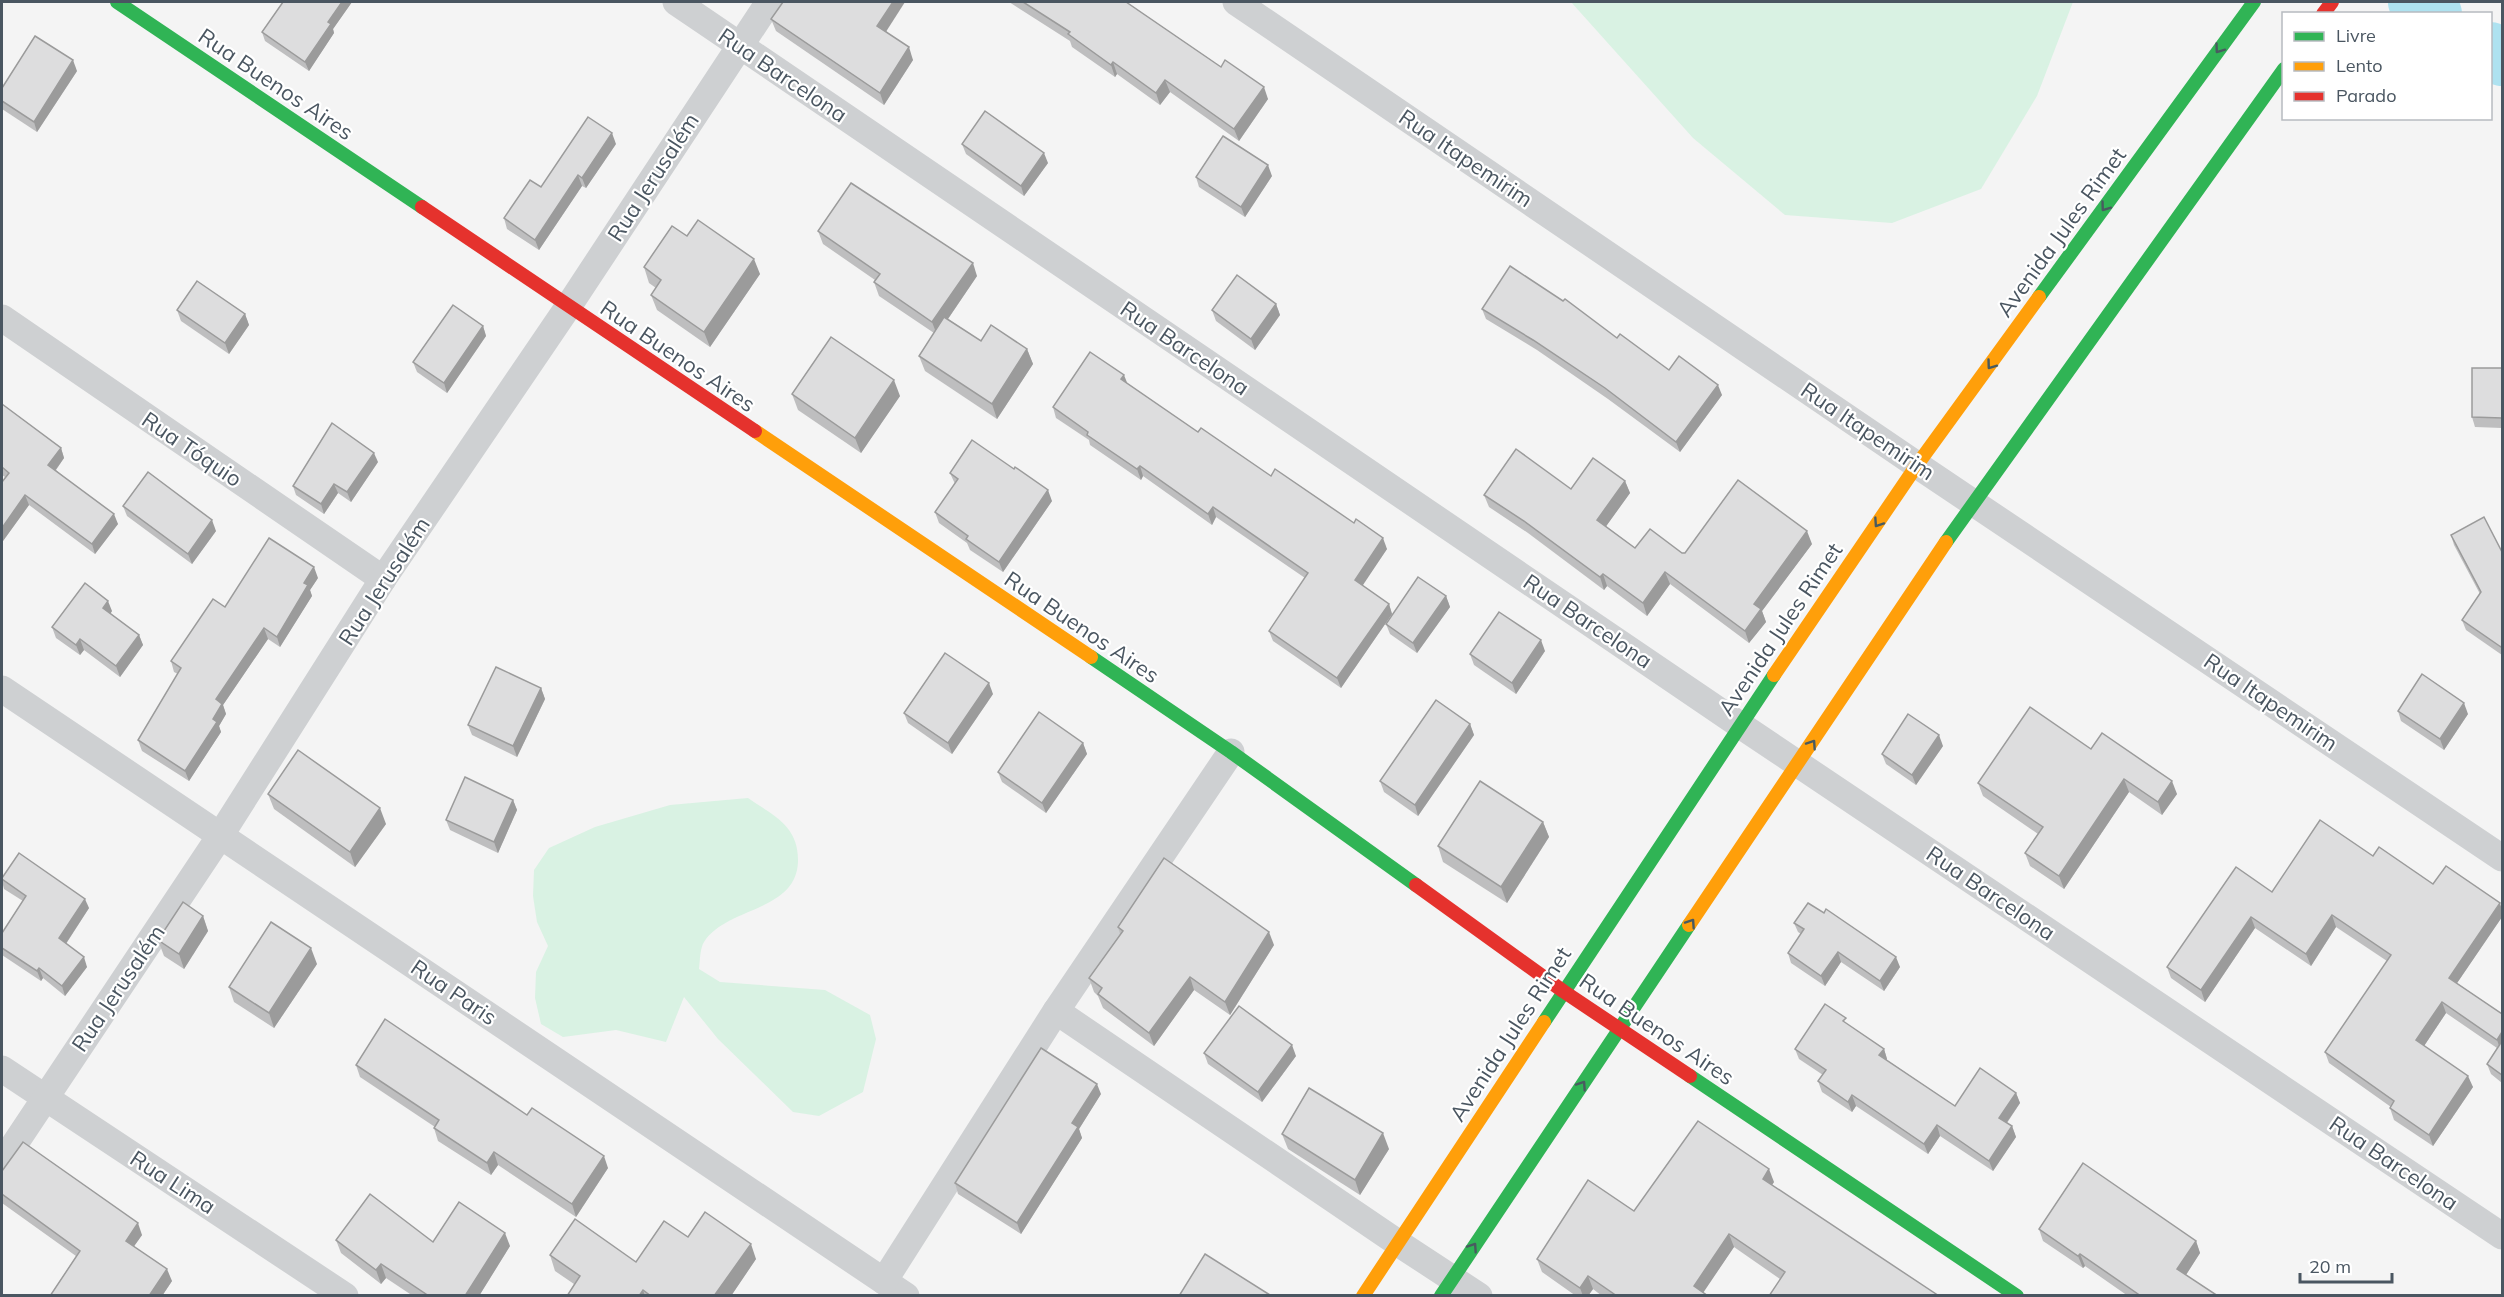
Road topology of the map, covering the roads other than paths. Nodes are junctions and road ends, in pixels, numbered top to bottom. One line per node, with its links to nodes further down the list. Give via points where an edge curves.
1 (117, 2): 8 (main road, Rua Buenos Aires)
2 (676, 2): 6 (street, Rua Barcelona)
3 (768, 2): 6 (street, Rua Jerusalém)
4 (1236, 2): 10 (street, Rua Itapemirim)
5 (2254, 2): 10 (main road, Avenida Jules Rimet, one-way to 10)
6 (740, 46): 8 (street, Rua Jerusalém); 14 (street, Rua Barcelona)
7 (2282, 70): 11 (main road)
8 (568, 307): 12 (street, Rua Jerusalém); 15 (main road, Rua Buenos Aires)
9 (2, 318): 12 (street, Rua Tóquio)
10 (1917, 465): 11 (street, Rua Itapemirim); 14 (main road, Avenida Jules Rimet, one-way to 14)
11 (1973, 502): 16 (main road, one-way to 11); 18 (street, Rua Itapemirim)
12 (383, 579): 17 (street, Rua Jerusalém)
13 (2, 689): 17 (street, Rua Paris)
14 (1740, 724): 16 (street, Rua Barcelona); 19 (main road, Avenida Jules Rimet)
15 (1231, 752): 19 (main road, Rua Buenos Aires); 20 (street)
16 (1798, 764): 21 (main road, one-way to 16); 25 (street, Rua Barcelona)
17 (220, 836): 23 (street, Rua Jerusalém); 27 (street, Rua Paris)
18 (2502, 858)
19 (1563, 992): 21 (main road, Rua Buenos Aires); 26 (main road, Avenida Jules Rimet)
20 (1056, 1011): 26 (street); 27 (street)
21 (1620, 1029): 28 (main road, one-way to 21); 33 (main road, Rua Buenos Aires)
22 (2, 1069): 23 (street, Rua Lima)
23 (45, 1097): 24 (street, Rua Jerusalém); 29 (street, Rua Lima)
24 (2, 1163)
25 (2502, 1236)
26 (1398, 1243): 28 (street); 31 (main road, Avenida Jules Rimet)
27 (884, 1281): 30 (street, Rua Paris)
28 (1447, 1287): 32 (street)
29 (345, 1296)
30 (906, 1296)
31 (1363, 1296)
32 (1479, 1296)
33 (2018, 1296)

